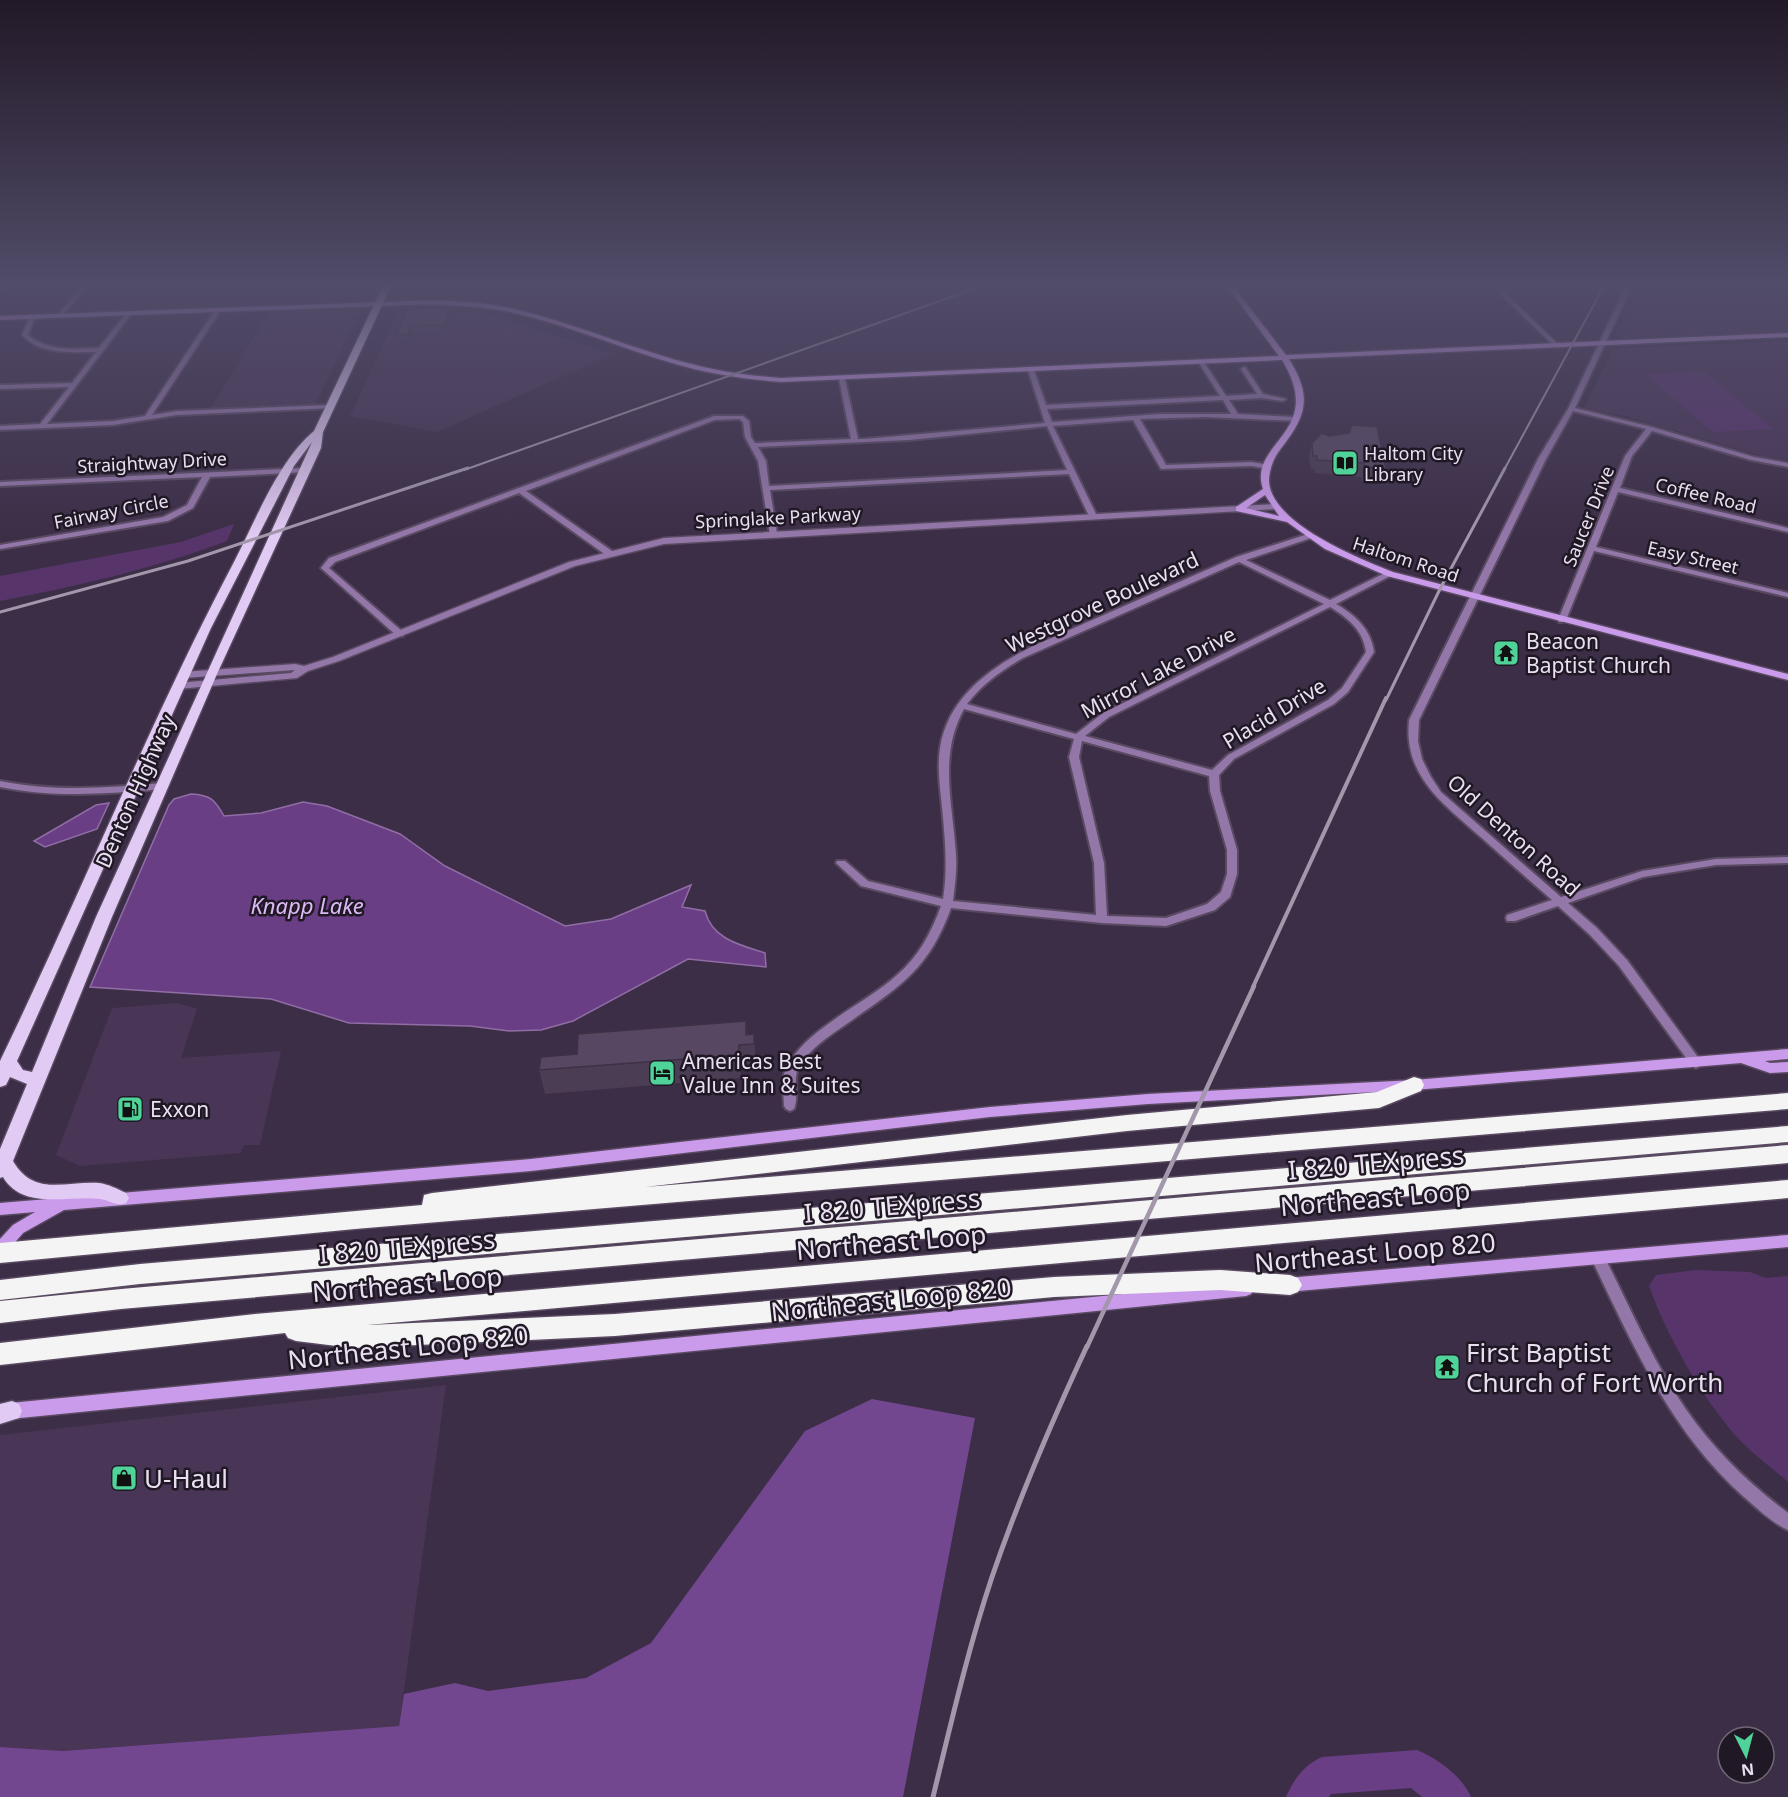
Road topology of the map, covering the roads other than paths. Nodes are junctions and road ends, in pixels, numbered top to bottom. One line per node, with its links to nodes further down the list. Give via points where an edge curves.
1 (85, 370): 12 (street)
2 (179, 370): 21 (street)
3 (348, 370): 17 (main road, Denton Highway)
4 (700, 370): 11 (main road, via 781,380)
5 (1030, 370): 6 (main road); 11 (main road); 18 (street)
6 (1033, 370)
7 (1207, 370): 15 (street)
8 (1245, 370): 14 (street)
9 (1289, 370): 23 (main road, via 1301,393)
10 (1588, 370): 19 (street, Old Denton Road)
11 (842, 379): 29 (street)
12 (73, 385): 13 (street); 25 (street)
13 (0, 387)
14 (1261, 396): 15 (street); 16 (street)
15 (1225, 398): 18 (street); 20 (street)
16 (1283, 399)
17 (331, 407): 21 (street, via 177,413); 28 (main road, Denton Highway)
18 (1044, 407): 24 (street)
19 (1571, 409): 27 (street); 55 (street, Old Denton Road)
20 (1235, 414): 22 (street); 23 (street)
21 (147, 418): 25 (street)
22 (1136, 419): 24 (street); 32 (street, via 1164,467)
23 (1296, 419): 32 (main road)
24 (1049, 424): 29 (street); 35 (street)
25 (42, 426): 26 (street)
26 (0, 428)
27 (1650, 428): 31 (street, via 1753,459); 39 (street, Saucer Drive, via 1629,456)
28 (318, 432): 33 (main road, Denton Highway); 34 (main road, Denton Highway, via 305,443)
29 (855, 440): 30 (street)
30 (753, 445): 38 (street, via 762,461); 40 (street, via 741,417 714,418)
31 (1788, 465)
32 (1267, 466): 41 (main road, Haltom Road)
33 (305, 470): 34 (street, Straightway Drive); 60 (main road, Denton Highway)
34 (286, 471): 36 (street, Straightway Drive); 61 (main road, Denton Highway)
35 (1072, 472): 38 (street); 44 (street)
36 (207, 474): 37 (street, Straightway Drive); 49 (street, Fairway Circle, via 190,506 165,519)
37 (0, 484)
38 (767, 488): 47 (street)
39 (1616, 489): 46 (street, Coffee Road); 50 (street, Saucer Drive)
40 (520, 490): 51 (street); 58 (street, via 332,560 325,568)
41 (1267, 490): 42 (main road, Haltom Road); 43 (main road)
42 (1275, 507): 43 (street, Springlake Parkway); 45 (main road, Haltom Road)
43 (1239, 509): 44 (street, Springlake Parkway); 45 (main road)
44 (1093, 516): 47 (street, Springlake Parkway)
45 (1290, 521): 48 (main road, Haltom Road)
46 (1788, 530)
47 (773, 533): 51 (street, Springlake Parkway, via 664,541)
48 (1308, 536): 52 (street, Westgrove Boulevard); 53 (main road, Haltom Road, via 1341,555)
49 (0, 547)
50 (1591, 548): 54 (street, Easy Street); 57 (street, Saucer Drive)
51 (609, 553): 58 (street, Springlake Parkway, via 561,568)
52 (1239, 559): 56 (street, Placid Drive); 62 (street, Westgrove Boulevard, via 1029,652 978,686)
53 (1390, 574): 55 (main road, Haltom Road); 56 (street, Mirror Lake Drive)
54 (1788, 595)
55 (1473, 598): 57 (main road, Haltom Road); 70 (street, Old Denton Road, via 1414,720 1411,738 1415,756 1438,794)
56 (1331, 604): 63 (street, Mirror Lake Drive, via 1106,715); 64 (street, Placid Drive, via 1359,626 1368,639 1370,652 1363,666 1331,702 1231,757)
57 (1562, 620): 59 (main road, Haltom Road)
58 (400, 634): 60 (street, Springlake Parkway, via 293,676)
59 (1788, 677)
60 (208, 679): 61 (street, Springlake Parkway); 66 (main road, Denton Highway)
61 (181, 680): 67 (main road, Denton Highway)
62 (963, 706): 63 (street); 71 (street, Westgrove Boulevard, via 947,730 944,757 954,864)
63 (1079, 736): 64 (street); 73 (street, Mirror Lake Drive, via 1074,757 1099,863)
64 (1214, 774): 73 (street, Placid Drive, via 1232,850 1232,874 1226,894 1210,907 1166,922)
65 (0, 784): 67 (street, via 39,790)
66 (162, 786): 67 (street); 79 (main road, Denton Highway)
67 (131, 789): 76 (main road, Denton Highway)
68 (1788, 860): 70 (street, via 1685,866 1642,874)
69 (841, 863): 71 (street, Placid Drive, via 865,884)
70 (1562, 901): 72 (street); 77 (street, Old Denton Road, via 1623,963)
71 (948, 904): 73 (street, Placid Drive); 83 (street, Westgrove Boulevard, via 939,928 909,970 885,992 830,1028 807,1050 790,1073)
72 (1511, 918)
73 (1102, 919)
74 (1788, 1054): 75 (main road)
75 (1742, 1059): 77 (main road); 78 (main road, via 1770,1068)
76 (8, 1062): 79 (main road, via 18,1075); 80 (main road, Denton Highway)
77 (1696, 1063): 81 (main road)
78 (1788, 1067)
79 (36, 1079): 86 (main road, Denton Highway)
80 (0, 1080)
81 (1414, 1085): 88 (main road, via 1148,1099 531,1165); 91 (highway, via 1379,1100 1127,1123 392,1206)
82 (1788, 1101): 91 (highway)
83 (790, 1106)
84 (1788, 1134): 96 (highway, I 820 TEXpress, via 140,1274)
85 (1788, 1154): 97 (highway, I 820 TEXpress)
86 (2, 1166): 88 (main road, via 28,1188 49,1193 101,1191)
87 (1788, 1190): 98 (highway, Northeast Loop)
88 (120, 1198): 89 (main road)
89 (63, 1203): 90 (main road); 93 (main road, via 18,1229)
90 (0, 1209)
91 (355, 1220): 93 (highway)
92 (1788, 1241): 94 (main road, Northeast Loop 820)
93 (0, 1251)
94 (1598, 1258): 95 (main road, Northeast Loop 820); 101 (street, via 1661,1382 1699,1440 1730,1474)
95 (1290, 1285): 98 (highway, via 1220,1280 1054,1287 615,1325 365,1336); 100 (main road, Northeast Loop 820)
96 (0, 1290)
97 (0, 1312)
98 (255, 1326): 99 (highway, Northeast Loop)
99 (0, 1354)
100 (4, 1412)
101 (1788, 1522)

